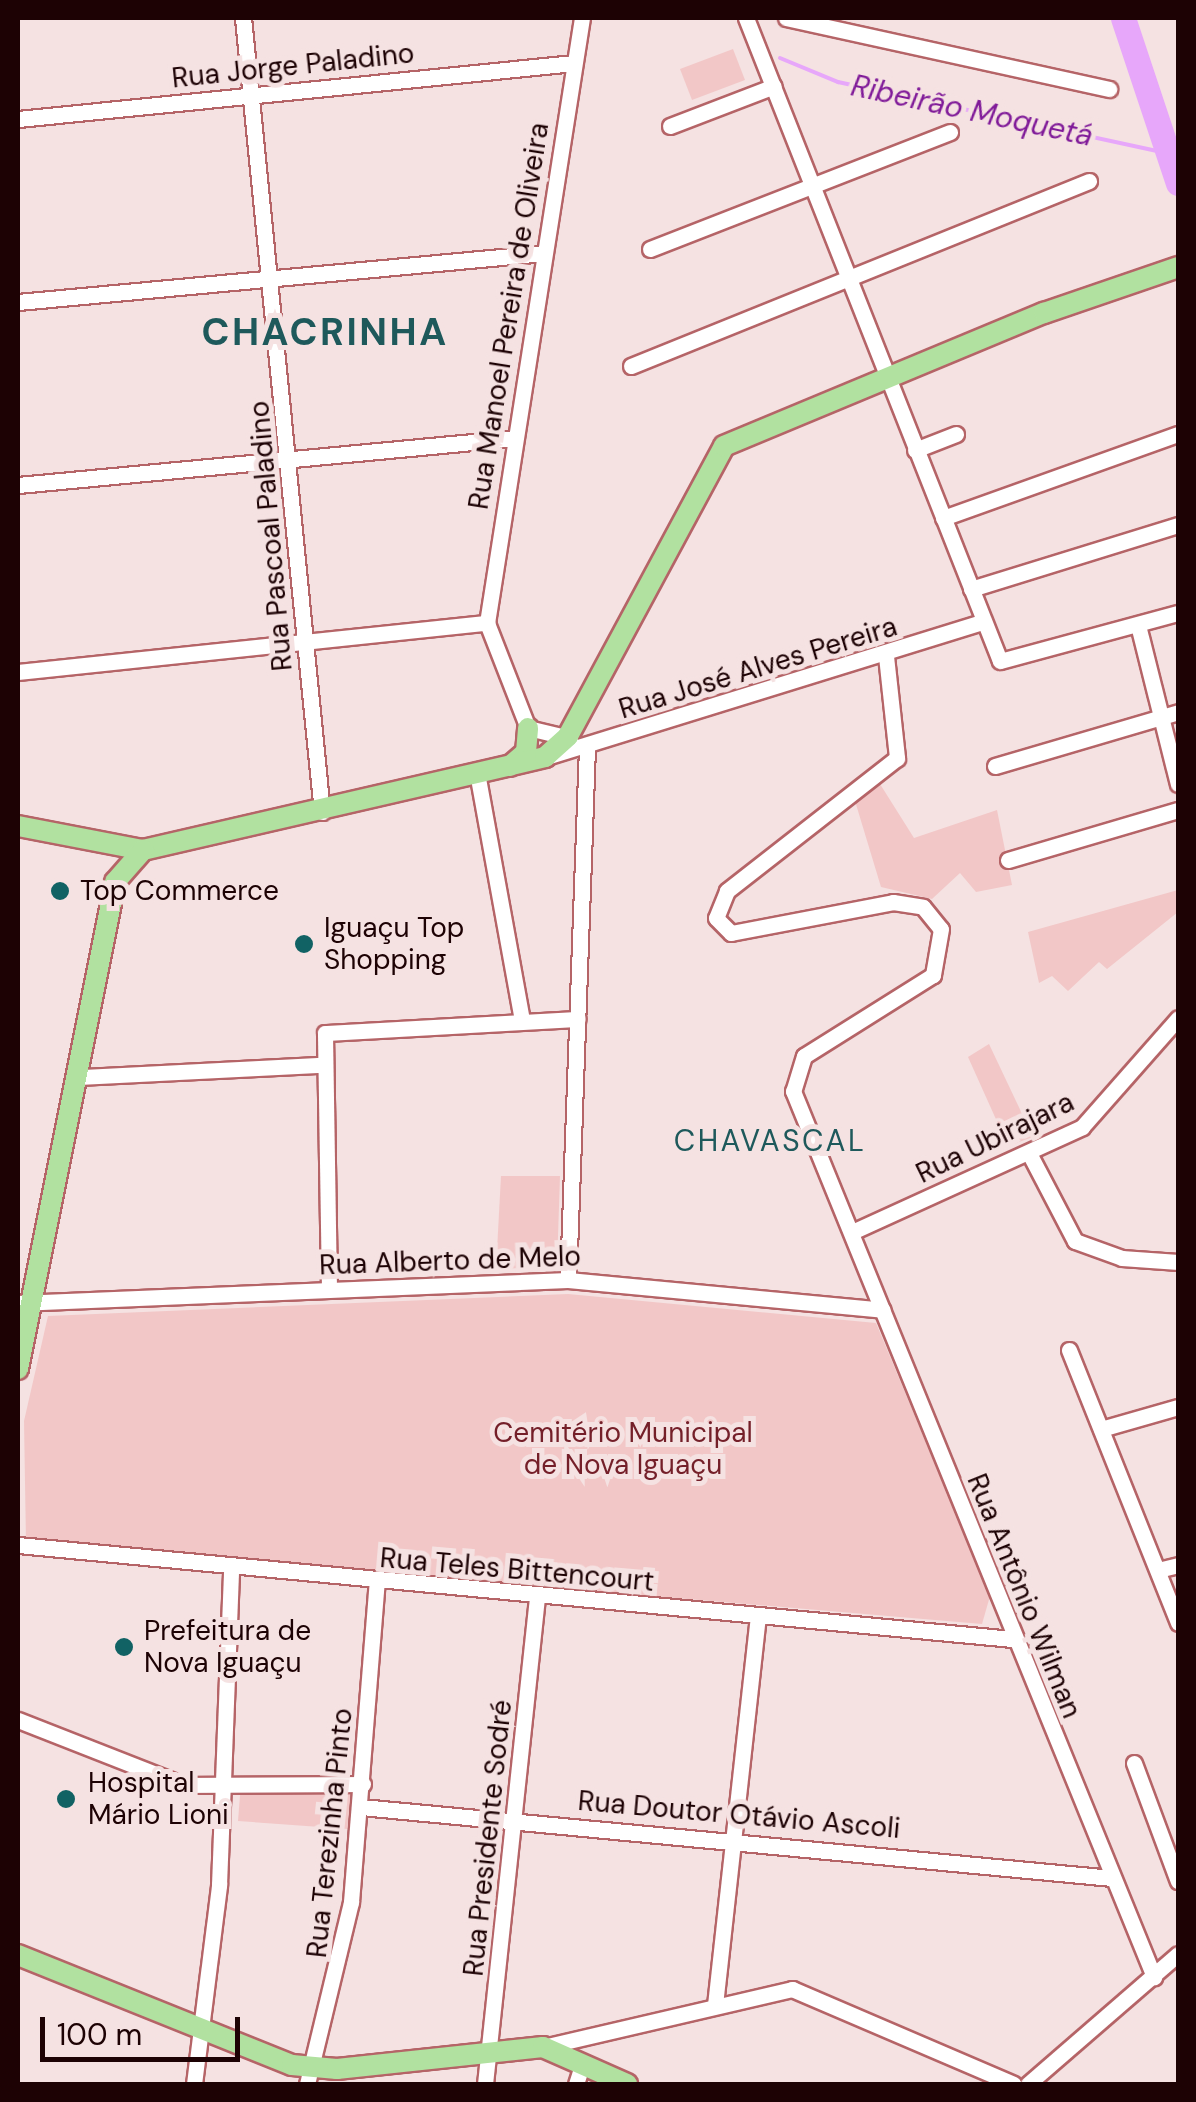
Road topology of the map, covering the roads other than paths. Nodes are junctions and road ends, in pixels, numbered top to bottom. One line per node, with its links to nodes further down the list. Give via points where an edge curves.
1 (243, 18): 8 (street, Rua Pascoal Paladino)
2 (582, 18): 5 (street, Rua Manoel Pereira de Oliveira)
3 (746, 18): 6 (street)
4 (786, 18): 7 (street)
5 (574, 64): 8 (street, Rua Jorge Paladino); 15 (street, Rua Manoel Pereira de Oliveira)
6 (774, 86): 10 (street); 13 (street)
7 (1109, 90)
8 (252, 93): 9 (street, Rua Jorge Paladino); 18 (street, Rua Pascoal Paladino)
9 (18, 119)
10 (670, 126)
11 (950, 132): 13 (street)
12 (1089, 181): 17 (street)
13 (812, 184): 14 (street); 17 (street)
14 (650, 249)
15 (544, 254): 18 (street); 24 (street, Rua Manoel Pereira de Oliveira)
16 (1172, 268): 21 (main road)
17 (847, 276): 20 (street); 21 (street)
18 (272, 278): 19 (street); 26 (street, Rua Pascoal Paladino)
19 (18, 302)
20 (632, 366)
21 (886, 376): 25 (street); 41 (main road, via 720,450)
22 (956, 434): 25 (street)
23 (1178, 434): 28 (street)
24 (516, 438): 26 (street); 33 (street, Rua Manoel Pereira de Oliveira)
25 (916, 450): 28 (street)
26 (290, 460): 27 (street); 35 (street, Rua Pascoal Paladino)
27 (18, 486)
28 (943, 518): 30 (street)
29 (1178, 525): 30 (street)
30 (971, 589): 32 (street)
31 (1178, 612): 34 (street)
32 (984, 622): 34 (street, via 1008,664); 36 (street, Rua José Alves Pereira)
33 (487, 623): 35 (street); 40 (street)
34 (1138, 625): 39 (street)
35 (307, 647): 37 (street); 49 (street, Rua Pascoal Paladino)
36 (886, 656): 42 (street, Rua José Alves Pereira); 61 (street, Rua Antônio Wilman, via 896,758 727,892 716,912 729,933 908,903 940,929 933,974 794,1070 798,1103)
37 (18, 672)
38 (1178, 712): 39 (street)
39 (1162, 717): 44 (street); 47 (street)
40 (528, 728): 41 (street); 45 (main road, via 526,752)
41 (568, 736): 42 (street); 43 (main road)
42 (587, 746): 43 (street, Rua José Alves Pereira); 56 (street)
43 (546, 758): 45 (main road)
44 (995, 766)
45 (504, 770): 46 (main road)
46 (478, 778): 49 (main road); 55 (street)
47 (1178, 784)
48 (1178, 810): 53 (street)
49 (322, 812): 52 (main road)
50 (18, 826): 51 (main road)
51 (89, 846): 52 (main road); 54 (main road)
52 (143, 850): 54 (main road)
53 (1008, 860)
54 (115, 882): 59 (main road)
55 (522, 1018): 56 (street); 58 (street, via 331,1030 321,1038)
56 (578, 1018): 63 (street)
57 (1178, 1018): 60 (street, Rua Ubirajara, via 1099,1115)
58 (320, 1065): 59 (street); 64 (street)
59 (81, 1077): 65 (main road)
60 (1029, 1153): 61 (street, Rua Ubirajara); 62 (street, via 1075,1241 1122,1258)
61 (852, 1232): 66 (street, Rua Antônio Wilman)
62 (1178, 1262)
63 (568, 1280): 64 (street, Rua Alberto de Melo); 66 (street, Rua Alberto de Melo)
64 (330, 1289): 65 (street, Rua Alberto de Melo)
65 (23, 1304): 68 (main road)
66 (883, 1310): 79 (street, Rua Antônio Wilman)
67 (1069, 1350): 70 (street)
68 (18, 1368)
69 (1178, 1407): 70 (street)
70 (1101, 1429): 74 (street)
71 (18, 1545): 73 (street, Rua Teles Bittencourt)
72 (1178, 1566): 74 (street)
73 (231, 1570): 75 (street, Rua Teles Bittencourt); 83 (street)
74 (1158, 1570): 78 (street)
75 (377, 1582): 76 (street, Rua Teles Bittencourt); 82 (street, Rua Terezinha Pinto)
76 (537, 1597): 77 (street, Rua Teles Bittencourt); 85 (street, Rua Presidente Sodré)
77 (758, 1617): 79 (street, Rua Teles Bittencourt); 86 (street)
78 (1178, 1622)
79 (1013, 1639): 87 (street, Rua Antônio Wilman)
80 (18, 1720): 83 (street, via 165,1780)
81 (1134, 1763): 88 (street)
82 (363, 1784): 83 (street); 84 (street, Rua Terezinha Pinto)
83 (224, 1785): 93 (street)
84 (360, 1808): 85 (street, Rua Doutor Otávio Ascoli); 97 (street, Rua Terezinha Pinto, via 344,1948)
85 (516, 1820): 86 (street, Rua Doutor Otávio Ascoli); 95 (street, Rua Presidente Sodré)
86 (733, 1838): 87 (street, Rua Doutor Otávio Ascoli); 92 (street)
87 (1112, 1878): 91 (street, Rua Antônio Wilman)
88 (1178, 1880)
89 (18, 1955): 93 (main road)
90 (1176, 1964): 91 (street)
91 (1154, 1977): 102 (street)
92 (715, 2005): 94 (street); 101 (street, via 805,1991)
93 (204, 2034): 97 (main road); 98 (street)
94 (543, 2046): 95 (main road); 96 (main road)
95 (491, 2054): 97 (main road); 99 (street, Rua Presidente Sodré)
96 (579, 2075): 100 (main road)
97 (309, 2077)
98 (194, 2084)
99 (485, 2084)
100 (627, 2084)
101 (1014, 2084)
102 (1028, 2084)

